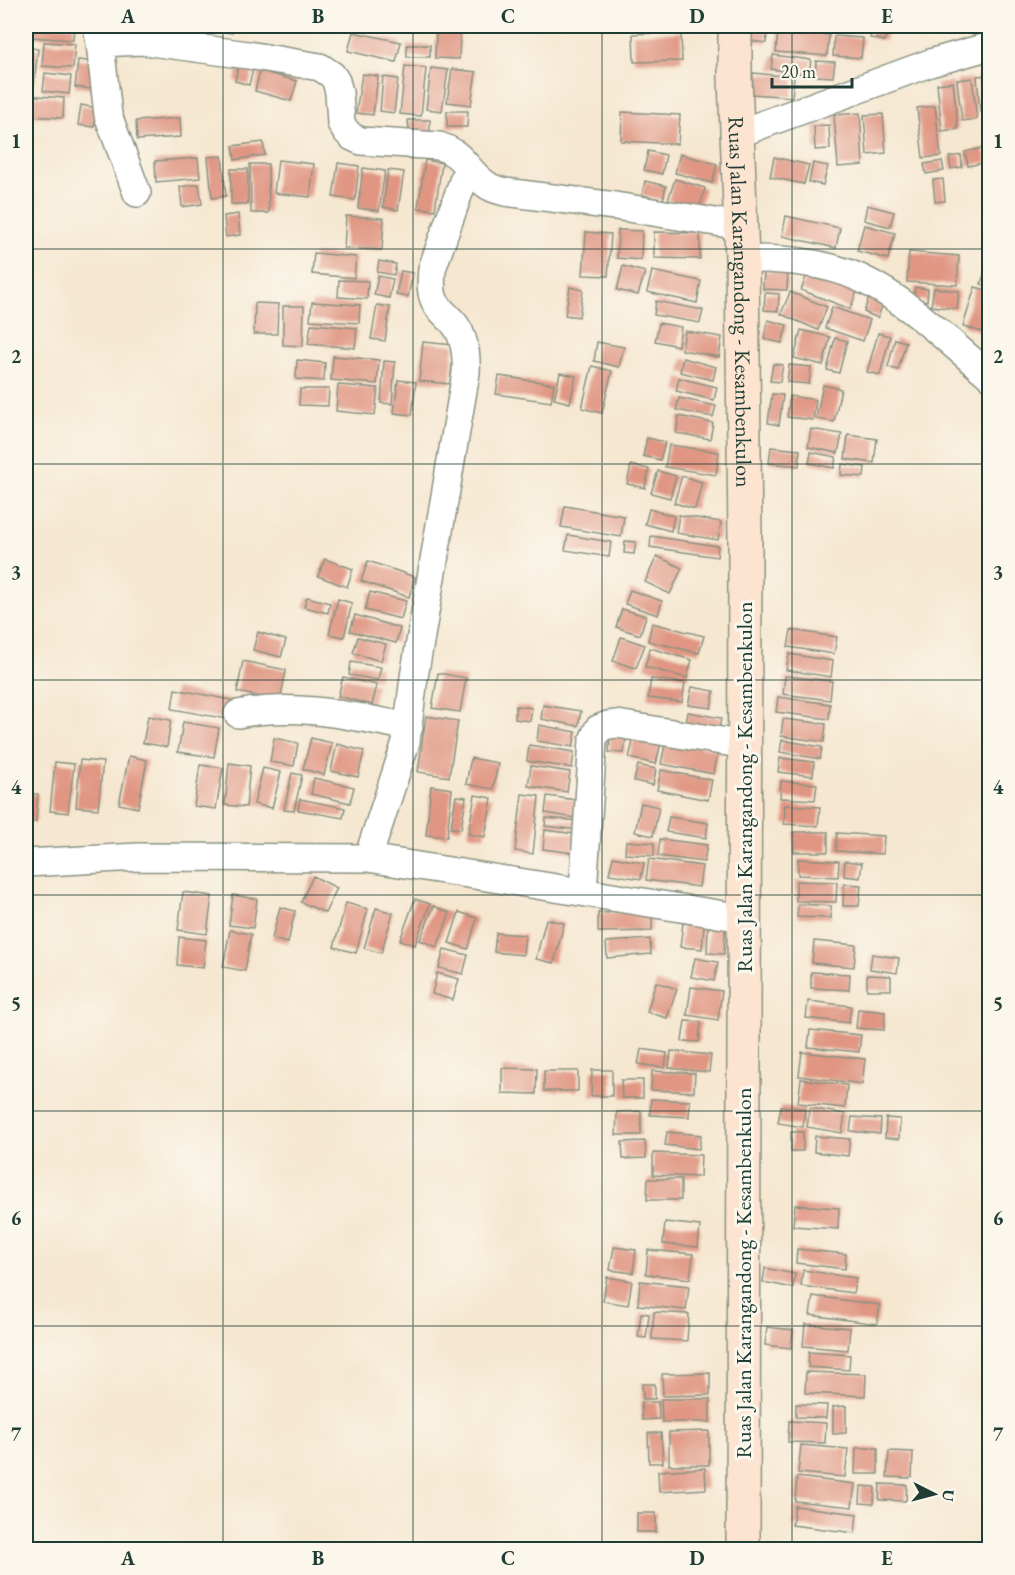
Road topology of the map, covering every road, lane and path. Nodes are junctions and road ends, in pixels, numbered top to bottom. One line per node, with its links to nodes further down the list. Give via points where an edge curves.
1 (735, 26): 4 (main road, Ruas Jalan Karangandong - Kesambenkulon)
2 (98, 34): 5 (street, via 320,67 336,81 341,123 352,137 361,141 439,146 457,154); 6 (street, via 108,115)
3 (990, 46): 4 (street, via 930,63)
4 (737, 134): 7 (main road, Ruas Jalan Karangandong - Kesambenkulon)
5 (468, 167): 7 (street, via 489,187 505,192); 11 (street, via 432,269 434,301 461,334 467,357)
6 (137, 193)
7 (741, 226): 8 (main road, Ruas Jalan Karangandong - Kesambenkulon)
8 (742, 259): 9 (street, via 780,259 826,266 859,278 927,323); 12 (main road, Ruas Jalan Karangandong - Kesambenkulon)
9 (990, 376)
10 (238, 714): 11 (street, via 317,710)
11 (409, 727): 13 (street)
12 (746, 745): 15 (street, via 617,724 598,729 593,740); 16 (main road, Ruas Jalan Karangandong - Kesambenkulon)
13 (368, 858): 14 (street, via 139,856); 15 (street)
14 (26, 863)
15 (582, 892): 16 (street)
16 (743, 918): 17 (main road, Ruas Jalan Karangandong - Kesambenkulon)
17 (743, 1550)

